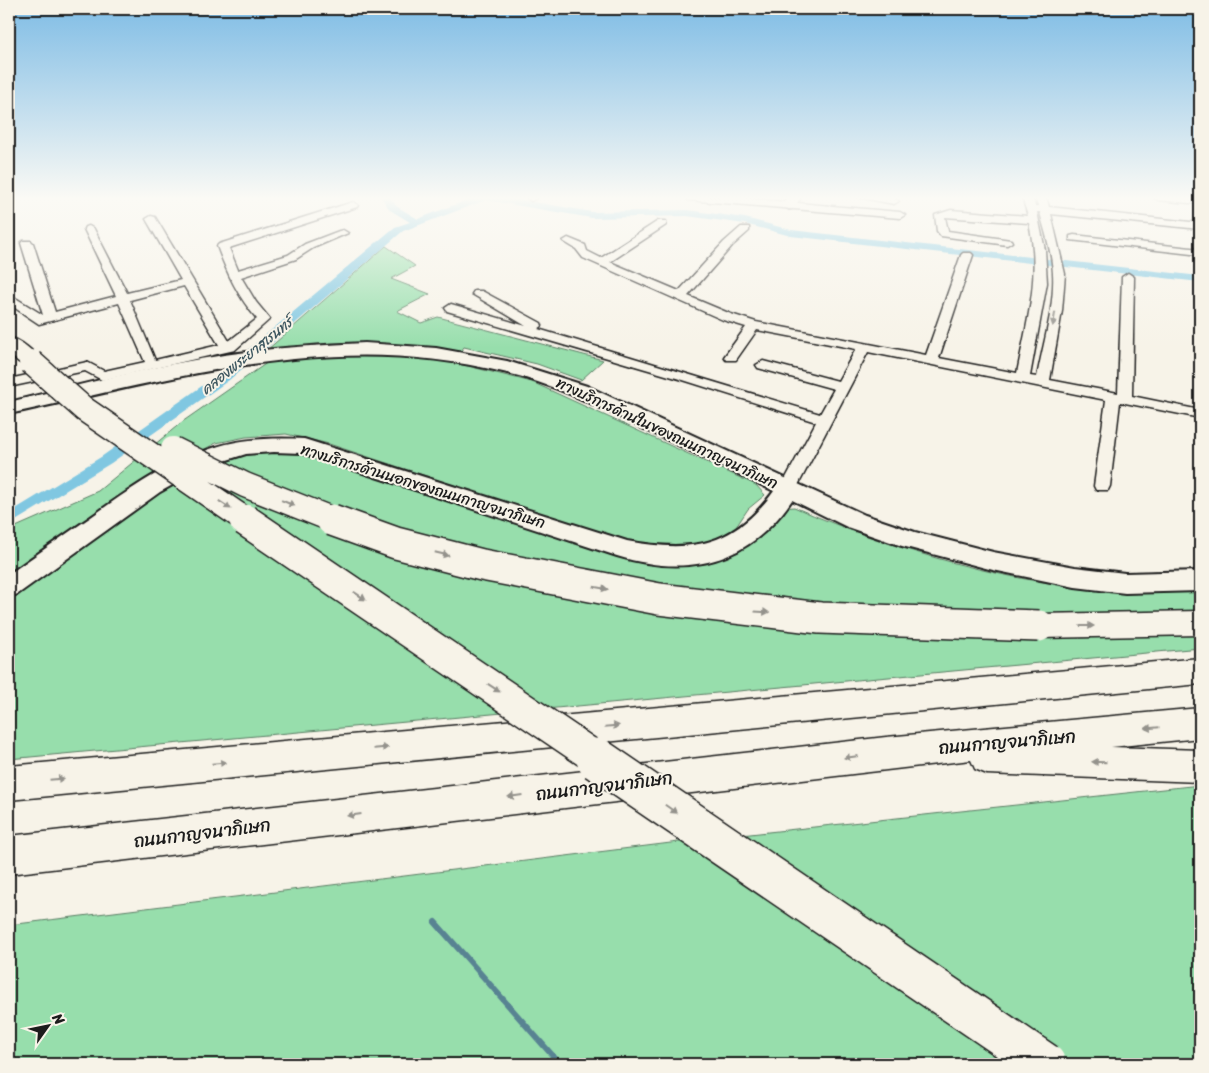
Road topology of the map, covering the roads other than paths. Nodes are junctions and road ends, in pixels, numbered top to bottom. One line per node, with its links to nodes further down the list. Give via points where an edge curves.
1 (27, 247): 26 (street)
2 (98, 247): 24 (street)
3 (168, 247): 18 (street)
4 (223, 247): 16 (street)
5 (307, 247): 16 (street, via 292,257)
6 (581, 247): 15 (street, via 587,256)
7 (625, 247): 15 (street)
8 (725, 247): 22 (street)
9 (1055, 247): 12 (street)
10 (1156, 247): 13 (street)
11 (1040, 250): 12 (street); 19 (street)
12 (1056, 252): 20 (street)
13 (1200, 252)
14 (967, 254): 33 (street)
15 (602, 262): 22 (street)
16 (234, 275): 34 (street, via 264,319 230,347 102,376 87,366)
17 (1128, 277): 39 (street)
18 (189, 281): 24 (street); 29 (street)
19 (1041, 283): 20 (street); 36 (street)
20 (1058, 286): 37 (street, one-way to 37)
21 (478, 294): 28 (street)
22 (681, 296): 27 (street, via 727,317)
23 (9, 298): 26 (street, via 39,320)
24 (123, 298): 26 (street); 32 (street)
25 (451, 308): 28 (street)
26 (50, 317)
27 (754, 324): 30 (street); 31 (street)
28 (545, 334): 42 (street)
29 (224, 343)
30 (864, 346): 33 (street); 38 (street)
31 (731, 358)
32 (149, 359)
33 (932, 359): 36 (street)
34 (16, 363): 47 (highway, one-way to 47, bridge, via 209,470 394,542 502,569 749,611 869,620 1039,626); 54 (highway, one-way to 54, bridge)
35 (763, 365): 38 (street)
36 (1023, 378): 37 (street)
37 (1043, 382): 39 (street)
38 (844, 387): 42 (street)
39 (1119, 397): 41 (street); 43 (street)
40 (9, 408): 44 (main road, ทางบริการด้านในของถนนกาญจนาภิเษก, via 184,368 274,353 361,348 419,350 482,359 546,377)
41 (1200, 414)
42 (825, 418): 44 (street)
43 (1102, 486)
44 (788, 489): 45 (main road, ทางบริการด้านในของถนนกาญจนาภิเษก, via 911,540 993,561 1125,583); 46 (main road, ทางบริการด้านนอกของถนนกาญจนาภิเษก, via 759,525 729,545 678,559 626,550 304,446 257,445 208,456 183,466)
45 (1200, 581)
46 (9, 587)
47 (1200, 624)
48 (1200, 671): 52 (highway, one-way to 48)
49 (1200, 723): 50 (highway, ถนนกาญจนาภิเษก, one-way to 50)
50 (886, 753): 51 (highway, one-way to 50); 53 (highway, ถนนกาญจนาภิเษก, one-way to 53)
51 (1200, 766)
52 (9, 783)
53 (9, 855)
54 (1045, 1064)

